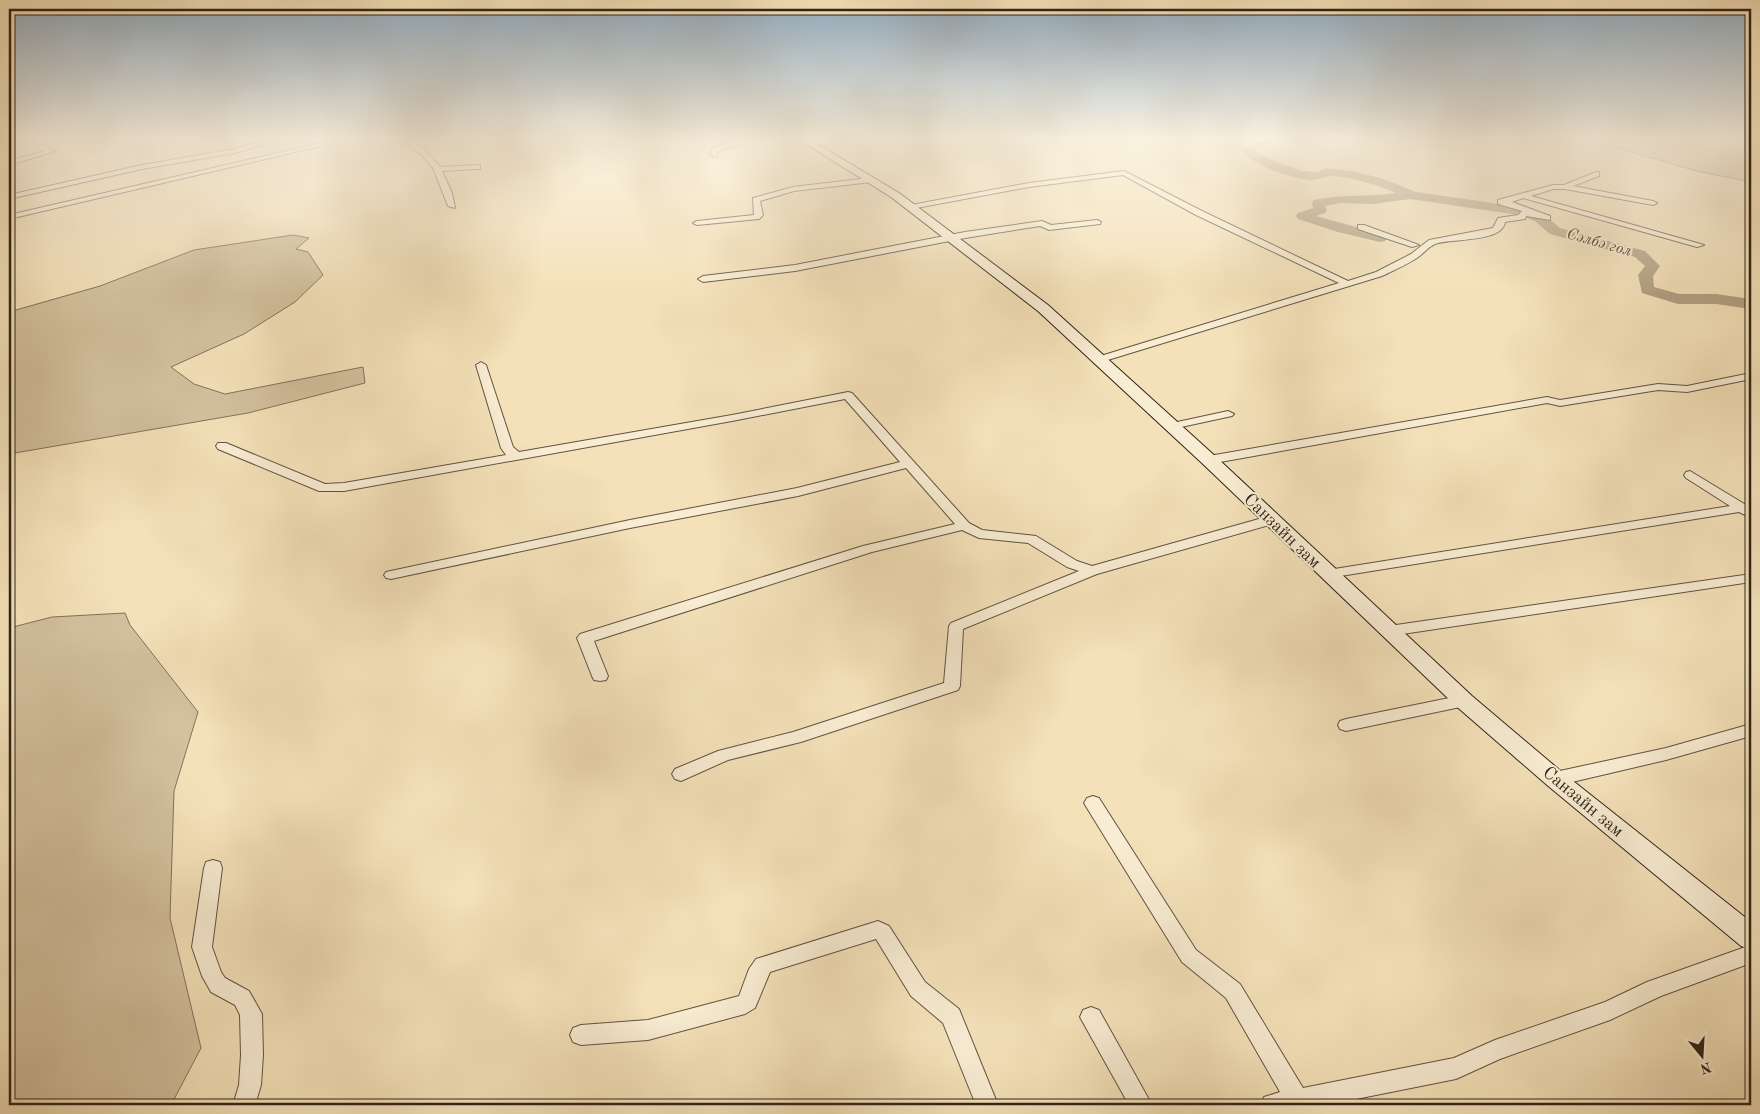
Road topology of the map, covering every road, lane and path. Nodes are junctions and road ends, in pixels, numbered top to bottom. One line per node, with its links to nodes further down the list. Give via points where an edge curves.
1 (36, 191): 11 (street)
2 (121, 191): 15 (street)
3 (446, 191): 13 (street)
4 (785, 191): 17 (street, via 756,200 759,214 756,217)
5 (886, 191): 14 (main road, Санзайн зам)
6 (997, 191): 14 (street)
7 (1158, 191): 25 (street)
8 (1540, 191): 10 (street)
9 (1587, 191): 12 (street)
10 (1523, 196): 20 (street, via 1502,202 1547,218 1523,213 1522,217 1501,220 1496,230); 22 (street)
11 (9, 197)
12 (1653, 203)
13 (452, 206)
14 (911, 207): 19 (main road, Санзайн зам)
15 (9, 217)
16 (1097, 222): 19 (street, via 1049,228 1042,223)
17 (697, 223)
18 (1361, 227): 21 (street)
19 (952, 239): 24 (street, via 795,268); 26 (main road, Санзайн зам, via 1043,308)
20 (1447, 239): 21 (street, via 1425,240); 23 (street, via 1432,242)
21 (1416, 245): 23 (street)
22 (1700, 245)
23 (1414, 256): 25 (street, via 1379,274)
24 (704, 279)
25 (1348, 284): 26 (street)
26 (1098, 360): 30 (main road, Санзайн зам)
27 (482, 365): 32 (street, via 507,448)
28 (1751, 376): 33 (street, via 1688,389 1658,387 1560,403 1547,400)
29 (1228, 414): 30 (street)
30 (1172, 426): 33 (main road, Санзайн зам)
31 (222, 446): 32 (street, via 323,488)
32 (518, 456): 34 (street, via 848,395)
33 (1209, 460): 37 (main road, Санзайн зам)
34 (909, 463): 38 (street); 41 (street, via 798,492)
35 (1690, 475): 36 (street)
36 (1747, 511): 40 (street)
37 (1271, 520): 39 (street); 40 (main road, Санзайн зам)
38 (964, 526): 39 (street, via 979,534 1031,538 1072,564); 44 (street, via 868,549 585,638)
39 (1092, 572): 48 (street, via 956,626 952,686 795,738 724,756)
40 (1328, 574): 43 (main road, Санзайн зам)
41 (391, 575)
42 (1751, 578): 43 (street)
43 (1389, 631): 45 (main road, Санзайн зам)
44 (600, 676)
45 (1464, 701): 46 (street); 49 (main road, Санзайн зам)
46 (1346, 724)
47 (1751, 730): 49 (street, via 1666,754)
48 (681, 774)
49 (1555, 779): 52 (main road, Санзайн зам)
50 (1093, 803): 56 (street, via 1189,956 1233,990)
51 (213, 868): 57 (street, via 202,948 218,985 242,998 250,1014 252,1055 250,1085)
52 (1751, 938)
53 (1751, 954): 56 (street, via 1654,989 1610,1010 1495,1050 1456,1068)
54 (1091, 1017): 59 (street)
55 (581, 1035): 58 (street, via 648,1030 745,1004 763,965 878,930 918,989 951,1016)
56 (1313, 1100): 60 (street)
57 (244, 1105)
58 (987, 1105)
59 (1141, 1105)
60 (1272, 1105)

